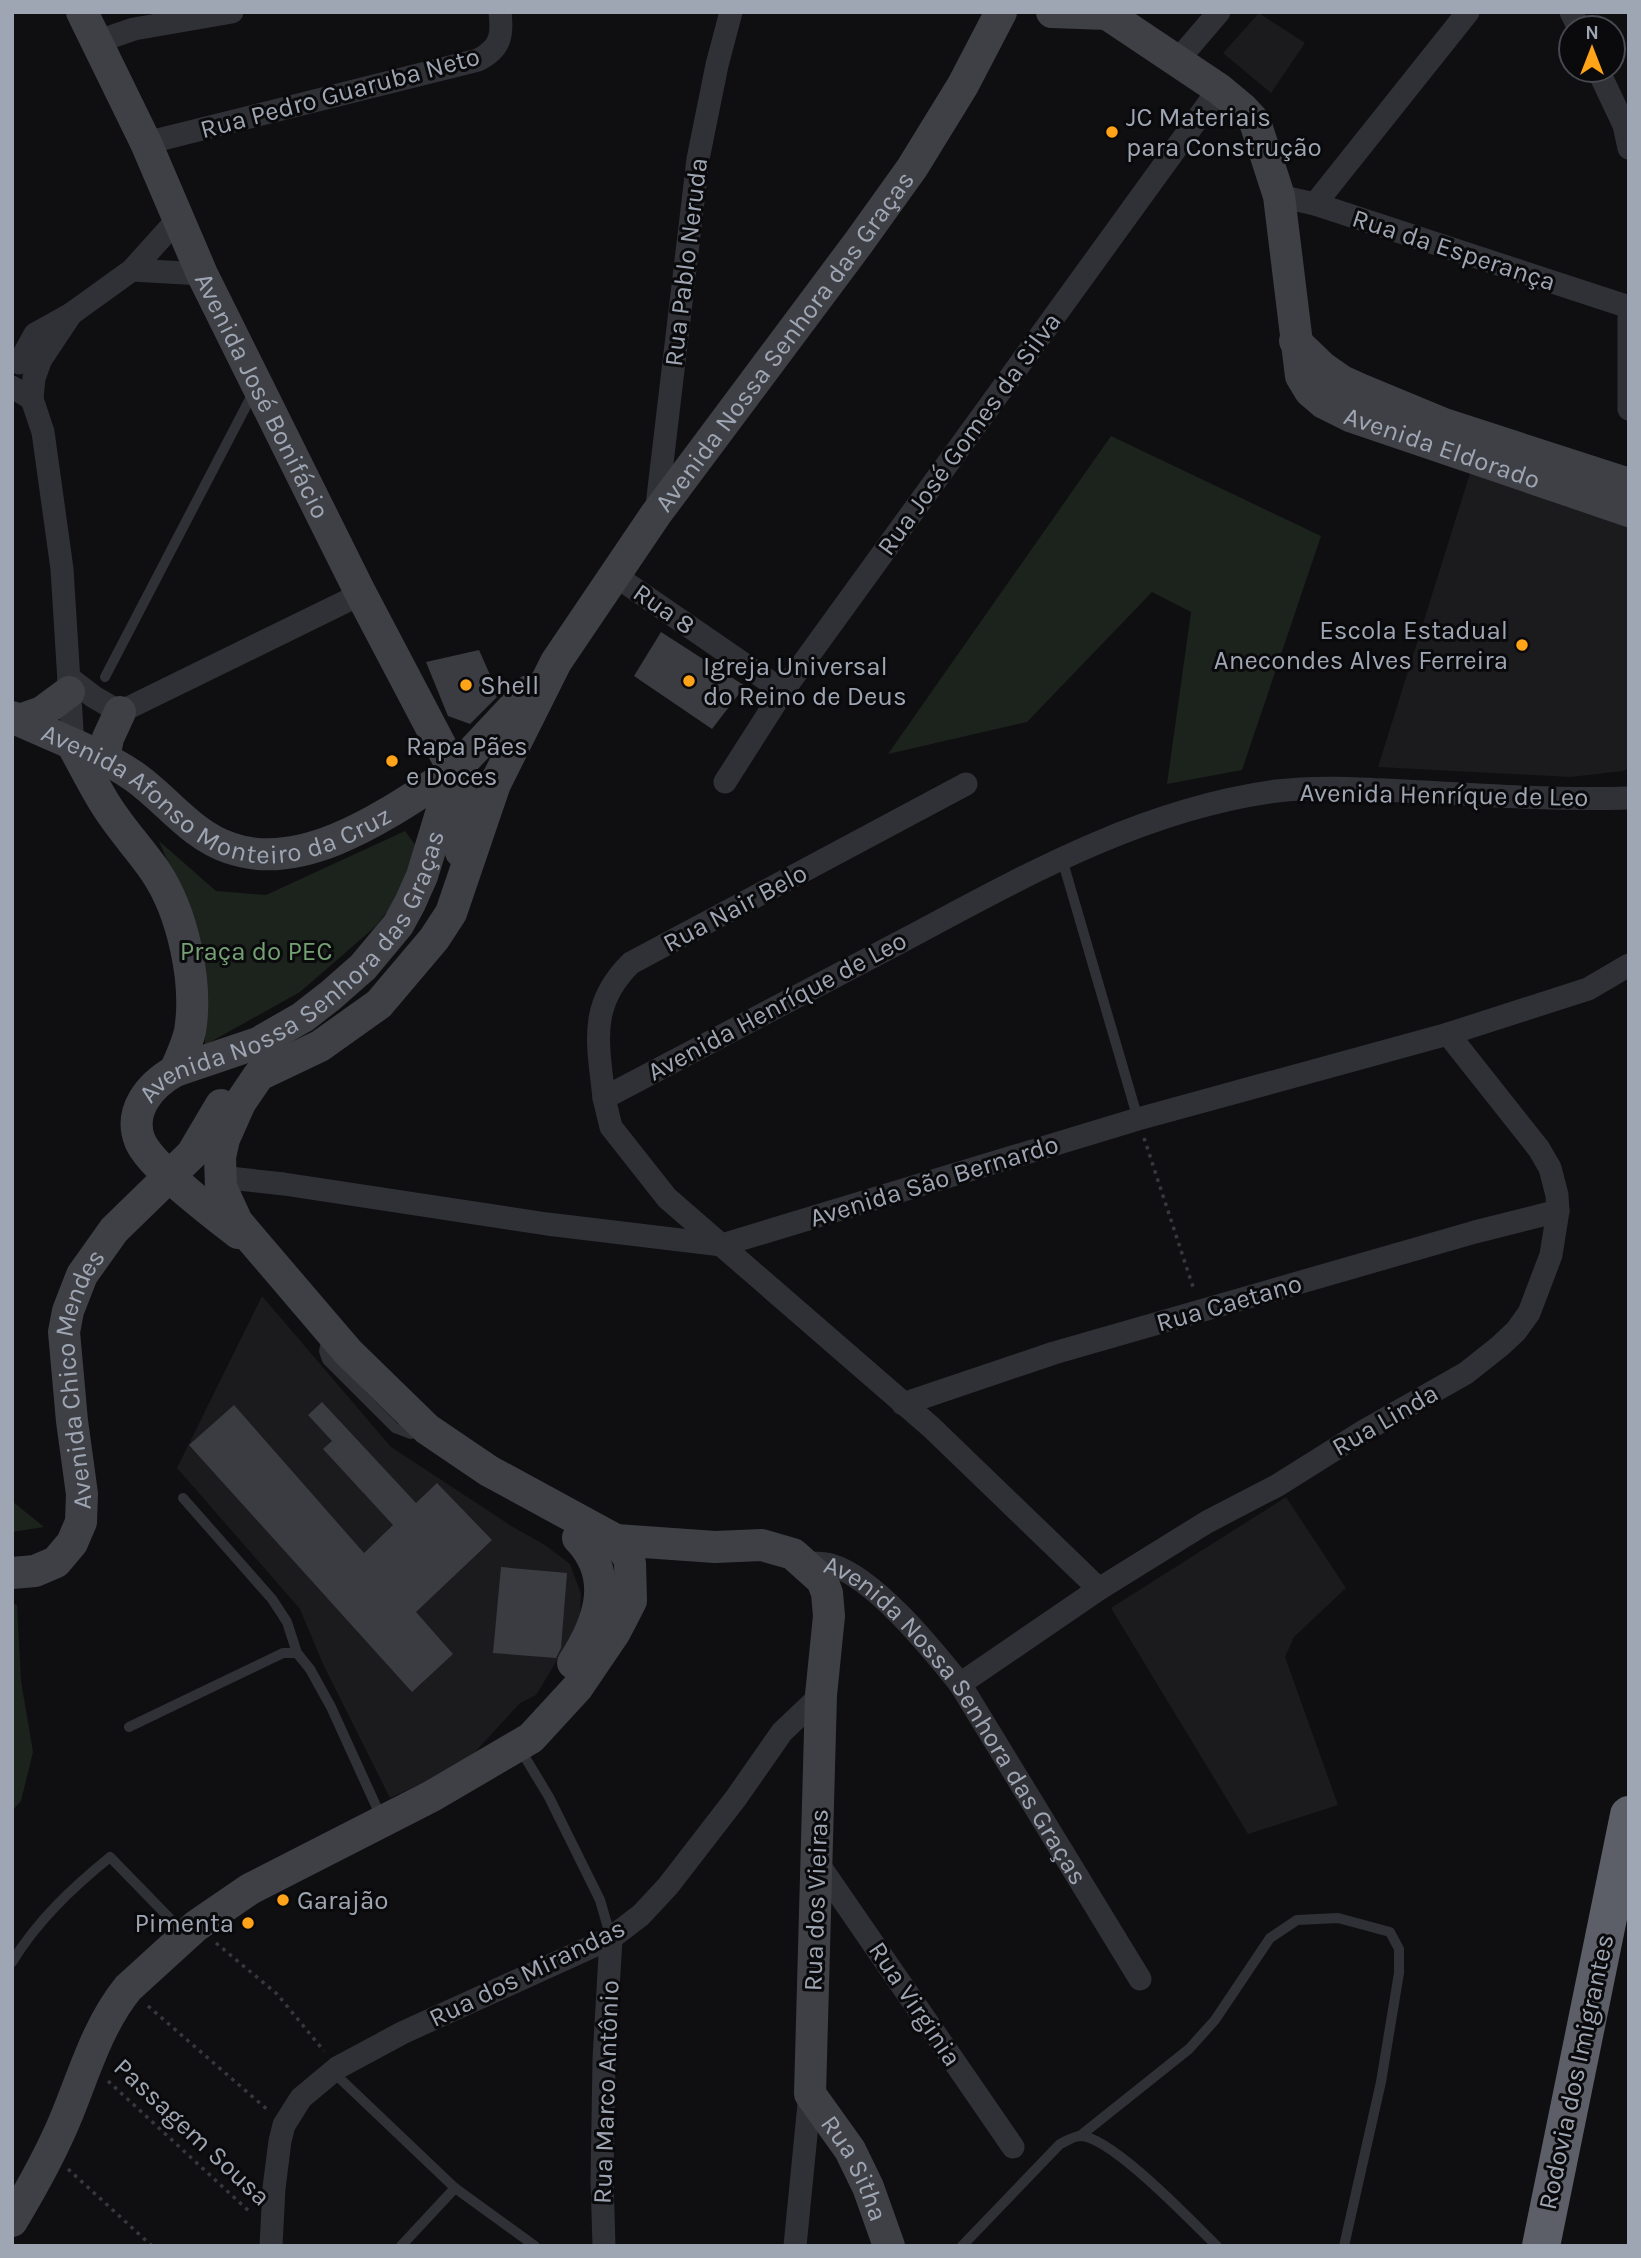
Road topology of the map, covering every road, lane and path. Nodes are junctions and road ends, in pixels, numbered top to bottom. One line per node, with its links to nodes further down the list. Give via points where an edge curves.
1 (82, 12): 10 (main road, Avenida José Bonifácio)
2 (232, 12): 10 (street, via 134,29)
3 (500, 12): 14 (street, Rua Pedro Guaruba Neto, via 499,41 492,53 478,60)
4 (731, 12): 29 (street, Rua Pablo Neruda, via 698,159)
5 (1002, 12): 29 (main road, Avenida Nossa Senhora das Graças, via 912,168)
6 (1052, 12): 9 (main road, Avenida Eldorado)
7 (1219, 12): 11 (street)
8 (1468, 12): 17 (street)
9 (1106, 13): 11 (main road, Avenida Eldorado)
10 (96, 42): 14 (main road, Avenida José Bonifácio)
11 (1177, 61): 13 (main road, Avenida Eldorado)
12 (1605, 84): 15 (street, via 1624,125)
13 (1219, 89): 16 (main road, Avenida Eldorado, via 1255,122); 35 (street, Rua José Gomes da Silva)
14 (146, 144): 18 (main road, Avenida José Bonifácio)
15 (1629, 148)
16 (1279, 196): 17 (street, Rua da Esperança); 28 (main road, Avenida Eldorado, via 1295,341 1301,376 1310,391 1350,416 1440,434)
17 (1315, 204): 21 (street, Rua da Esperança)
18 (178, 219): 19 (street); 20 (main road, Avenida José Bonifácio)
19 (132, 270): 20 (street); 22 (street)
20 (202, 274): 25 (main road, Avenida José Bonifácio)
21 (1629, 307)
22 (71, 314): 24 (street, via 35,334); 26 (street, via 34,378)
23 (1629, 318): 27 (street)
24 (16, 362): 26 (street, via 23,367 24,378)
25 (258, 383): 31 (main road, Avenida José Bonifácio); 33 (lane)
26 (17, 391): 34 (street, via 43,432 62,569)
27 (1629, 409)
28 (1627, 498)
29 (656, 514): 30 (main road, Avenida Nossa Senhora das Graças)
30 (614, 574): 32 (main road, Avenida Nossa Senhora das Graças); 35 (street, Rua 8)
31 (361, 594): 36 (street); 40 (main road, Avenida José Bonifácio)
32 (556, 662): 40 (main road, Avenida Nossa Senhora das Graças); 47 (main road, Avenida Nossa Senhora das Graças, via 495,784)
33 (105, 677)
34 (69, 685): 36 (street); 37 (main road, via 42,712); 38 (street)
35 (783, 691): 41 (street, Rua José Gomes da Silva)
36 (120, 712): 39 (main road)
37 (16, 718): 38 (main road, Avenida Afonso Monteiro da Cruz)
38 (73, 746): 39 (main road, Avenida Afonso Monteiro da Cruz); 45 (main road)
39 (104, 758): 44 (main road, Avenida Afonso Monteiro da Cruz, via 151,788)
40 (454, 771): 44 (main road, Avenida Afonso Monteiro da Cruz, via 331,843 289,853 258,854 229,848 202,834); 47 (main road, Avenida José Bonifácio, via 464,817); 50 (main road, Avenida Nossa Senhora das Graças, via 410,904 363,967 303,1017 258,1043)
41 (725, 782)
42 (966, 784): 52 (street, Rua Nair Belo, via 631,963 616,978 601,1012)
43 (1629, 798): 46 (street, Avenida Henríque de Leo, via 1278,791 1193,808)
44 (166, 804): 45 (main road, via 151,803 135,814)
45 (132, 842): 50 (main road, via 169,895 185,948 192,1005 190,1032)
46 (1062, 859): 52 (street, Avenida Henríque de Leo); 53 (lane)
47 (457, 895): 51 (main road, Avenida Nossa Senhora das Graças, via 451,913 420,959 379,1004 320,1046)
48 (1629, 965): 49 (street, Avenida São Bernardo, via 1588,989)
49 (1448, 1034): 53 (street, Avenida São Bernardo); 56 (street, Rua Linda, via 1539,1149 1550,1168)
50 (175, 1072): 54 (main road, Avenida Nossa Senhora das Graças, via 146,1094 137,1127 150,1157)
51 (259, 1075): 54 (main road, Avenida Chico Mendes, via 229,1092 192,1154); 55 (main road, Avenida Nossa Senhora das Graças, via 228,1125)
52 (604, 1098): 57 (street, via 611,1127 623,1145 667,1198)
53 (1138, 1119): 57 (street, Avenida São Bernardo); 59 (path)
54 (171, 1176): 55 (main road); 58 (main road, Avenida Nossa Senhora das Graças); 64 (main road, Avenida Chico Mendes, via 114,1230 82,1275 64,1332 81,1522 57,1562 35,1571)
55 (220, 1177): 57 (street, Avenida São Bernardo); 58 (main road, Avenida Nossa Senhora das Graças, via 237,1222)
56 (1558, 1211): 59 (street, Rua Caetano); 65 (street, Rua Linda, via 1551,1255 1529,1313 1500,1346 1466,1373)
57 (722, 1245): 60 (street)
58 (263, 1254): 62 (main road, Avenida Nossa Senhora das Graças, via 330,1332 427,1429 533,1495)
59 (1201, 1311): 60 (street, Rua Caetano, via 1054,1353)
60 (903, 1404): 65 (street)
61 (183, 1498): 66 (lane, via 272,1599 287,1622)
62 (609, 1557): 63 (main road, Avenida Nossa Senhora das Graças, via 659,1566 715,1547 762,1545 783,1550); 70 (main road, via 631,1601 577,1688)
63 (804, 1563): 67 (street, Avenida Nossa Senhora das Graças, via 830,1564 870,1588); 68 (main road, Rua dos Vieiras, via 822,1580 829,1605)
64 (12, 1573)
65 (1099, 1589): 67 (street, Rua Linda)
66 (297, 1653): 69 (lane, via 283,1653); 72 (lane, via 331,1707)
67 (960, 1684): 77 (street, Avenida Nossa Senhora das Graças)
68 (821, 1695): 73 (main road, Rua dos Vieiras); 75 (street, Rua dos Mirandas, via 782,1732 668,1886 641,1916)
69 (129, 1727)
70 (519, 1746): 72 (main road); 75 (lane, via 595,1890)
71 (1629, 1815): 98 (highway, Rodovia dos Imigrantes)
72 (383, 1822): 74 (main road, via 250,1889)
73 (817, 1862): 81 (main road, Rua dos Vieiras); 84 (street, Rua Virginia)
74 (190, 1930): 76 (lane, via 110,1857 40,1922); 78 (main road); 80 (path, via 276,1993)
75 (611, 1938): 80 (street, Rua dos Mirandas, via 402,2032); 92 (street, Rua Marco Antônio, via 604,2059)
76 (12, 1962)
77 (1140, 1979)
78 (128, 1988): 79 (main road); 82 (path)
79 (87, 2062): 85 (main road); 88 (path, Passagem Sousa)
80 (335, 2069): 82 (street, Rua dos Mirandas, via 302,2098); 86 (lane)
81 (810, 2094): 93 (street, Rua dos Vieiras); 94 (main road, Rua Sitha, via 850,2150)
82 (284, 2125): 88 (street, Rua dos Mirandas)
83 (1080, 2136): 95 (lane, via 1060,2144); 96 (lane, via 1093,2139 1158,2186); 97 (lane, via 1189,2049 1216,2020 1270,1938 1297,1920 1338,1918 1390,1932 1399,1949 1399,1973 1381,2082)
84 (1013, 2147)
85 (50, 2153): 87 (main road); 89 (path)
86 (455, 2188): 90 (lane); 91 (lane)
87 (12, 2220)
88 (271, 2238)
89 (152, 2246)
90 (401, 2246)
91 (534, 2246)
92 (604, 2246)
93 (795, 2246)
94 (889, 2246)
95 (962, 2246)
96 (1217, 2246)
97 (1344, 2246)
98 (1541, 2246)

